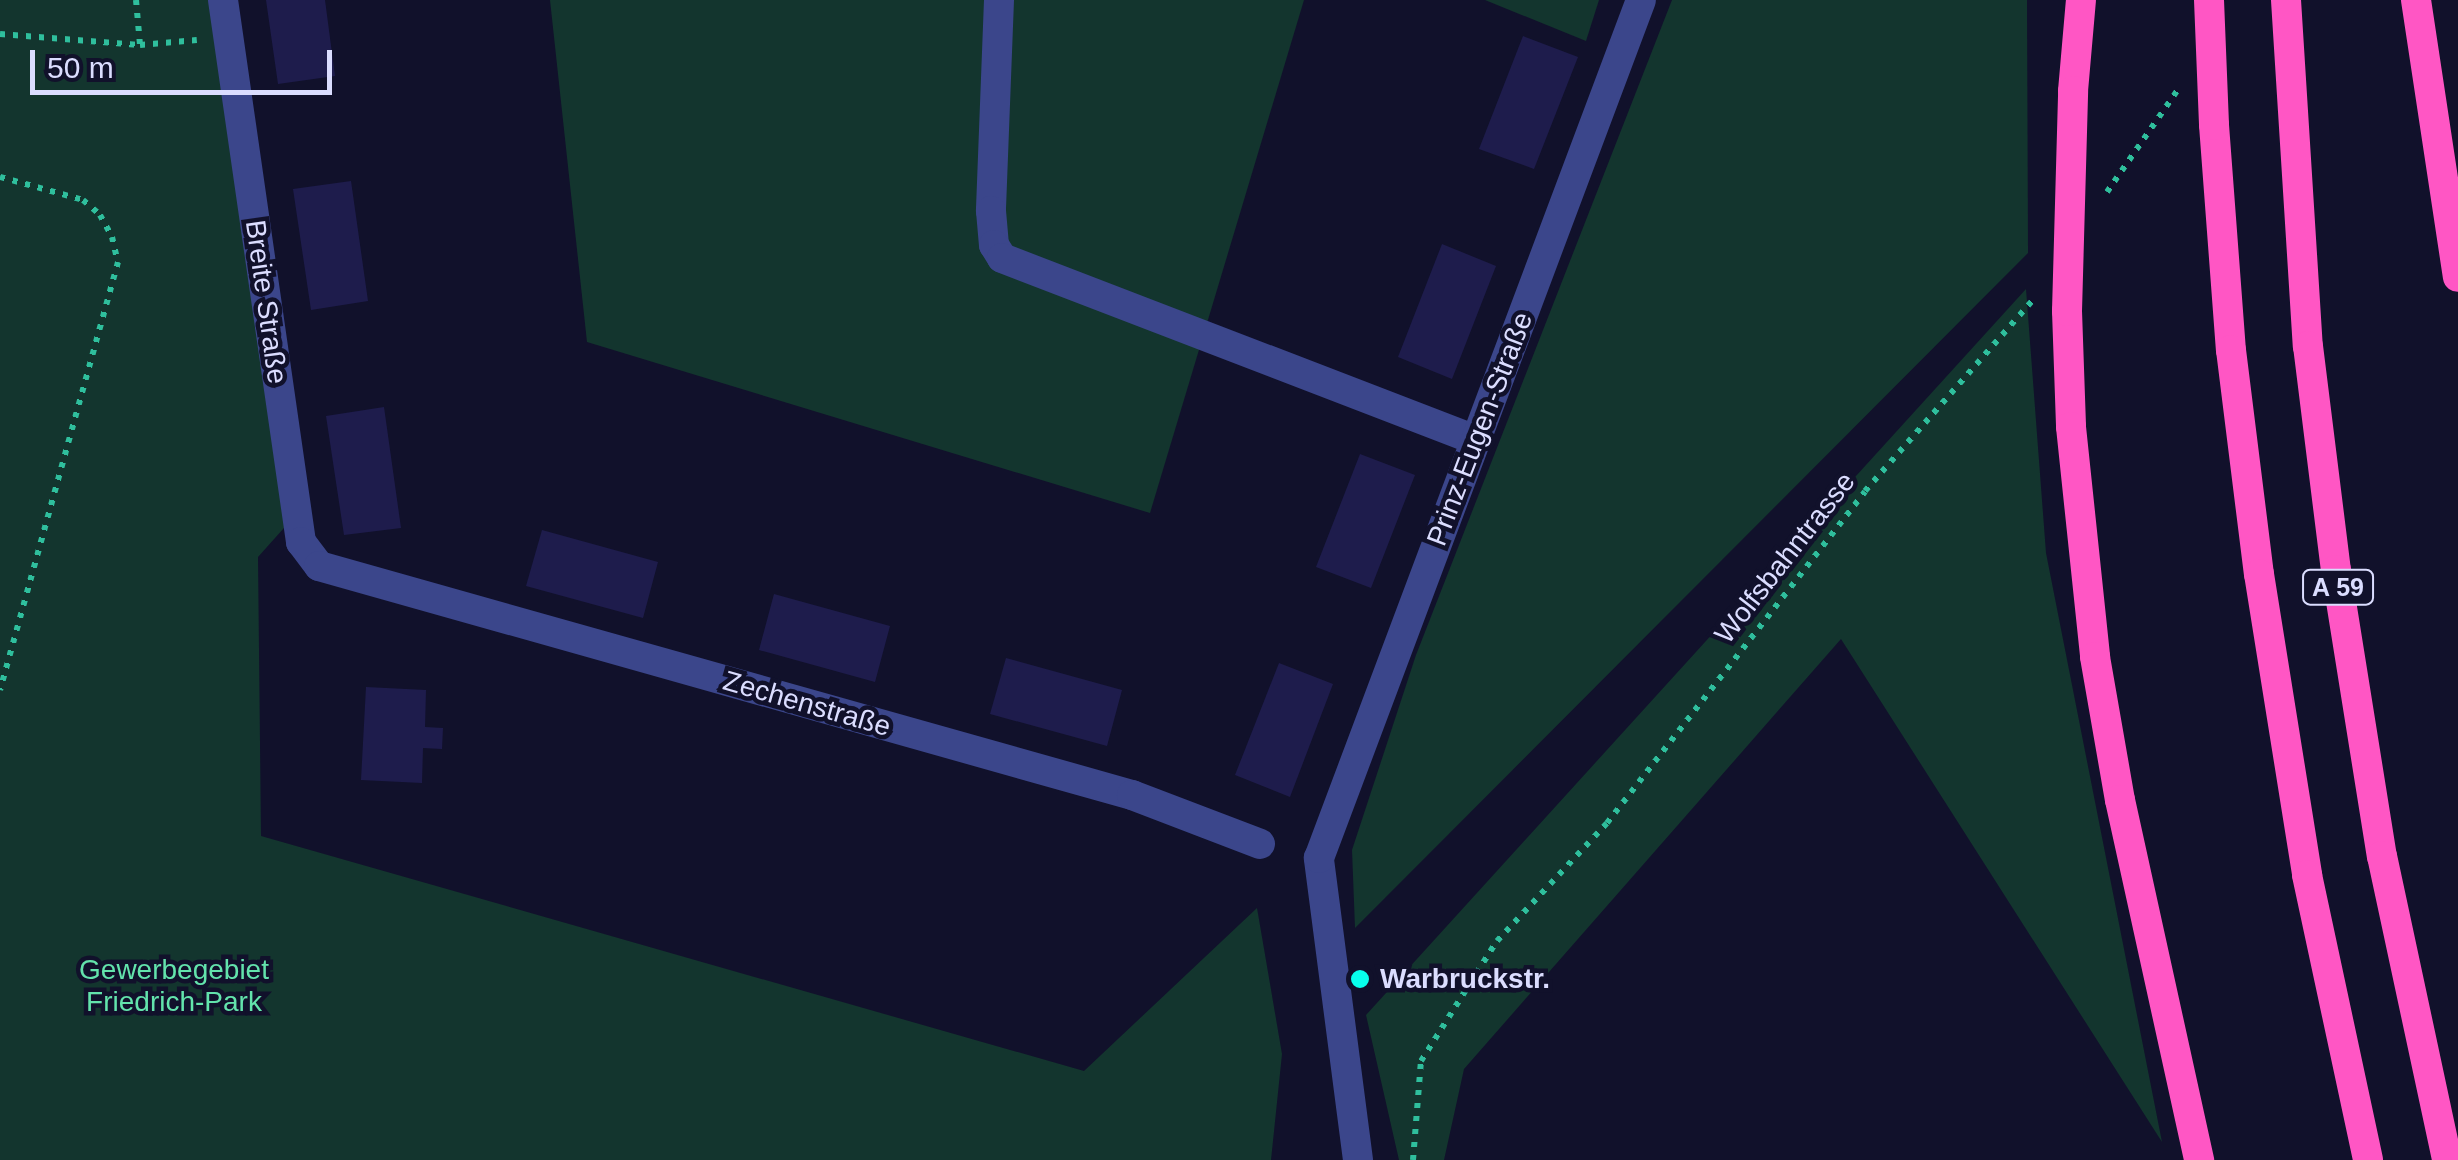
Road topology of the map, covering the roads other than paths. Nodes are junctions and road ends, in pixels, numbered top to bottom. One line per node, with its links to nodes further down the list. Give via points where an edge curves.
1 (223, 0): 10 (street, Breite Straße, via 301,542 319,566)
2 (998, 0): 9 (street, via 991,212 1002,258)
3 (1641, 0): 9 (street, Prinz-Eugen-Straße)
4 (2081, 0): 12 (highway, bridge, via 2067,312 2071,426 2095,656 2120,800)
5 (2210, 0): 17 (highway, A 59, bridge, via 2231,350 2258,574 2307,875)
6 (2416, 0): 8 (highway)
7 (2286, 13): 13 (highway, A 59, via 2308,346 2336,570 2382,856)
8 (2458, 276)
9 (1476, 440): 14 (street, Prinz-Eugen-Straße, via 1319,858)
10 (350, 577): 11 (street, Zechenstraße, via 1132,795)
11 (1260, 844)
12 (2185, 1085): 15 (highway); 16 (highway)
13 (2444, 1150)
14 (1358, 1160)
15 (2199, 1160)
16 (2216, 1160)
17 (2368, 1160)

